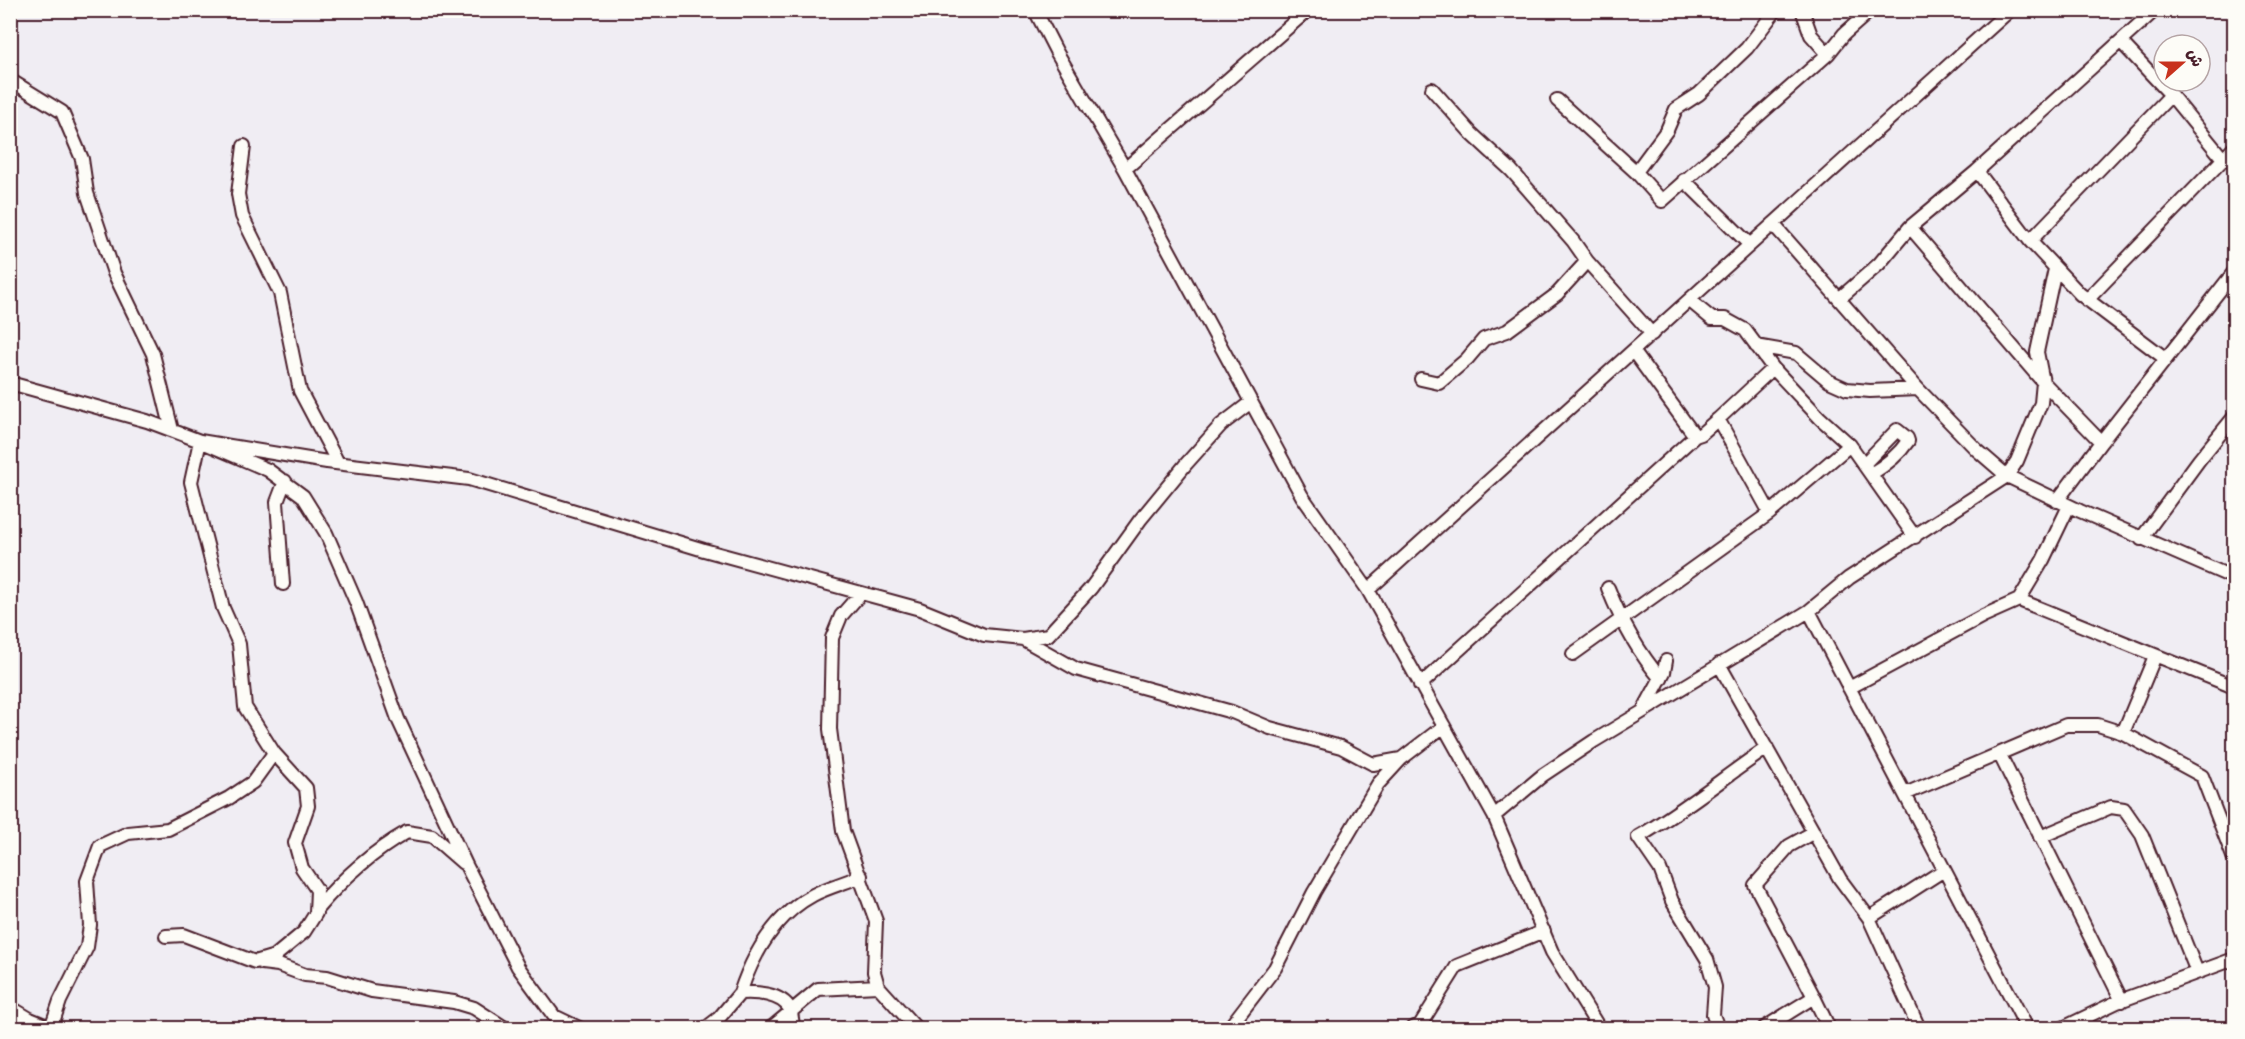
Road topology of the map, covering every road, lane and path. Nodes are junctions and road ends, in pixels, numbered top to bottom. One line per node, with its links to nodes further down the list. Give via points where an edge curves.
1 (1035, 10): 17 (street)
2 (1308, 10): 17 (street)
3 (1776, 10): 19 (street, via 1747,48 1700,94 1676,109 1667,130)
4 (1802, 10): 9 (street, via 1811,35)
5 (1871, 10): 9 (street)
6 (2010, 10): 21 (street)
7 (2155, 10): 8 (street)
8 (2121, 42): 12 (street); 18 (street)
9 (1828, 54): 20 (street)
10 (10, 80): 43 (street, via 62,112 82,159 87,193 114,273 153,354)
11 (1432, 89): 25 (street, via 1518,177)
12 (2171, 95): 16 (street); 23 (street)
13 (1557, 100): 19 (street)
14 (243, 146): 48 (street, via 238,194 242,216 280,293 300,391)
15 (2235, 148): 16 (street)
16 (2224, 160): 30 (street)
17 (1125, 170): 40 (street)
18 (1977, 171): 22 (street); 23 (street)
19 (1636, 172): 20 (street, via 1662,201)
20 (1684, 180): 24 (street)
21 (1773, 224): 24 (street); 28 (street)
22 (1910, 227): 28 (street, via 1879,264); 37 (street)
23 (2030, 241): 26 (street)
24 (1750, 245): 29 (street)
25 (1587, 261): 31 (street); 36 (street, via 1557,294 1507,331 1484,339 1439,383)
26 (2055, 269): 30 (street); 37 (street, via 2037,352)
27 (2235, 272): 34 (street)
28 (1839, 299): 39 (street)
29 (1689, 300): 31 (street); 32 (street, via 1712,319 1725,319 1745,330)
30 (2087, 300): 34 (street)
31 (1652, 334): 33 (street)
32 (1756, 346): 35 (street); 39 (street, via 1796,353 1829,381 1847,389)
33 (1633, 351): 44 (street); 61 (street)
34 (2166, 359): 46 (street)
35 (1773, 368): 42 (street); 47 (street)
36 (1420, 379)
37 (2043, 382): 46 (street); 51 (street, via 2041,403)
38 (10, 383): 43 (street)
39 (1918, 389): 51 (street)
40 (1251, 402): 61 (street, via 1302,496); 66 (street, via 1221,425 1186,464 1091,588 1048,635)
41 (2235, 417): 57 (street)
42 (1715, 422): 44 (street); 55 (street, via 1718,419)
43 (172, 430): 45 (street)
44 (1695, 436): 72 (street)
45 (200, 441): 48 (street); 52 (street); 79 (street, via 191,482 196,504 223,608 239,645 245,707)
46 (2101, 442): 53 (street)
47 (1850, 445): 49 (street); 55 (street)
48 (338, 463): 62 (street, via 469,479 704,550)
49 (1864, 464): 50 (street); 50 (street, via 1897,430 1907,438 1890,462)
50 (1871, 474): 56 (street)
51 (2007, 476): 53 (street); 56 (street)
52 (285, 481): 59 (street, via 278,502); 87 (street, via 303,496 326,533 398,718)
53 (2057, 501): 54 (street)
54 (2069, 506): 57 (street); 63 (street)
55 (1770, 513): 65 (street)
56 (1915, 537): 64 (street, via 1849,578)
57 (2141, 539): 58 (street)
58 (2235, 578)
59 (283, 584)
60 (1608, 588): 65 (street)
61 (1368, 590): 72 (street)
62 (861, 592): 66 (street, via 920,609 984,635); 89 (street, via 841,616 832,638 830,729 843,831)
63 (2019, 600): 68 (street); 74 (street)
64 (1809, 611): 70 (street); 74 (street)
65 (1622, 620): 67 (street); 71 (street)
66 (1023, 639): 81 (street, via 1076,669 1232,712 1270,728 1341,747 1373,764)
67 (1573, 654)
68 (2155, 656): 73 (street); 77 (street)
69 (1666, 661): 71 (street)
70 (1719, 664): 75 (street); 78 (street)
71 (1661, 679): 75 (street)
72 (1420, 684): 76 (street)
73 (2235, 687)
74 (1849, 688): 82 (street)
75 (1641, 712): 83 (street, via 1543,775)
76 (1444, 726): 81 (street); 83 (street)
77 (2123, 733): 80 (street, via 2098,725 2066,725); 86 (street, via 2202,776)
78 (1767, 748): 84 (street); 114 (street, via 1670,819 1638,837 1660,869 1672,901 1707,959 1715,987 1713,1015)
79 (274, 753): 90 (street, via 306,788 308,806 295,843 302,868 317,890); 104 (street, via 254,782 229,798 168,829 128,833 100,846 87,881 87,947)
80 (2000, 755): 82 (street); 85 (street)
81 (1401, 759): 111 (street, via 1377,783 1275,968)
82 (1905, 794): 88 (street)
83 (1494, 816): 92 (street)
84 (1814, 832): 91 (street, via 1840,879); 99 (street, via 1789,846 1755,885)
85 (2040, 837): 96 (street, via 2111,807 2124,809 2142,835); 100 (street)
86 (2235, 859)
87 (466, 866): 90 (street, via 432,836 407,832 359,866); 106 (street, via 518,967 554,1016)
88 (1944, 870): 91 (street); 117 (street)
89 (861, 876): 97 (street, via 876,921 874,972); 98 (street, via 813,895 787,913 764,938)
90 (316, 910): 95 (street, via 304,932 275,956)
91 (1869, 918): 103 (street)
92 (1544, 931): 112 (street, via 1456,966 1420,1025); 113 (street, via 1552,952)
93 (166, 936): 95 (street, via 184,934)
94 (2235, 959): 96 (street)
95 (255, 962): 105 (street, via 372,991 454,1002 474,1008)
96 (2197, 972): 100 (street)
97 (878, 986): 102 (street, via 818,989); 110 (street)
98 (740, 993): 102 (street, via 771,996 783,1002); 107 (street)
99 (1814, 997): 115 (street); 116 (street)
100 (2122, 1001): 118 (street)
101 (10, 1007): 104 (street)
102 (790, 1012): 108 (street); 109 (street)
103 (1915, 1027)
104 (51, 1028)
105 (505, 1029)
106 (579, 1029)
107 (706, 1029)
108 (771, 1029)
109 (794, 1029)
110 (916, 1029)
111 (1229, 1029)
112 (1412, 1029)
113 (1599, 1029)
114 (1718, 1029)
115 (1764, 1029)
116 (1828, 1029)
117 (2027, 1029)
118 (2064, 1029)

